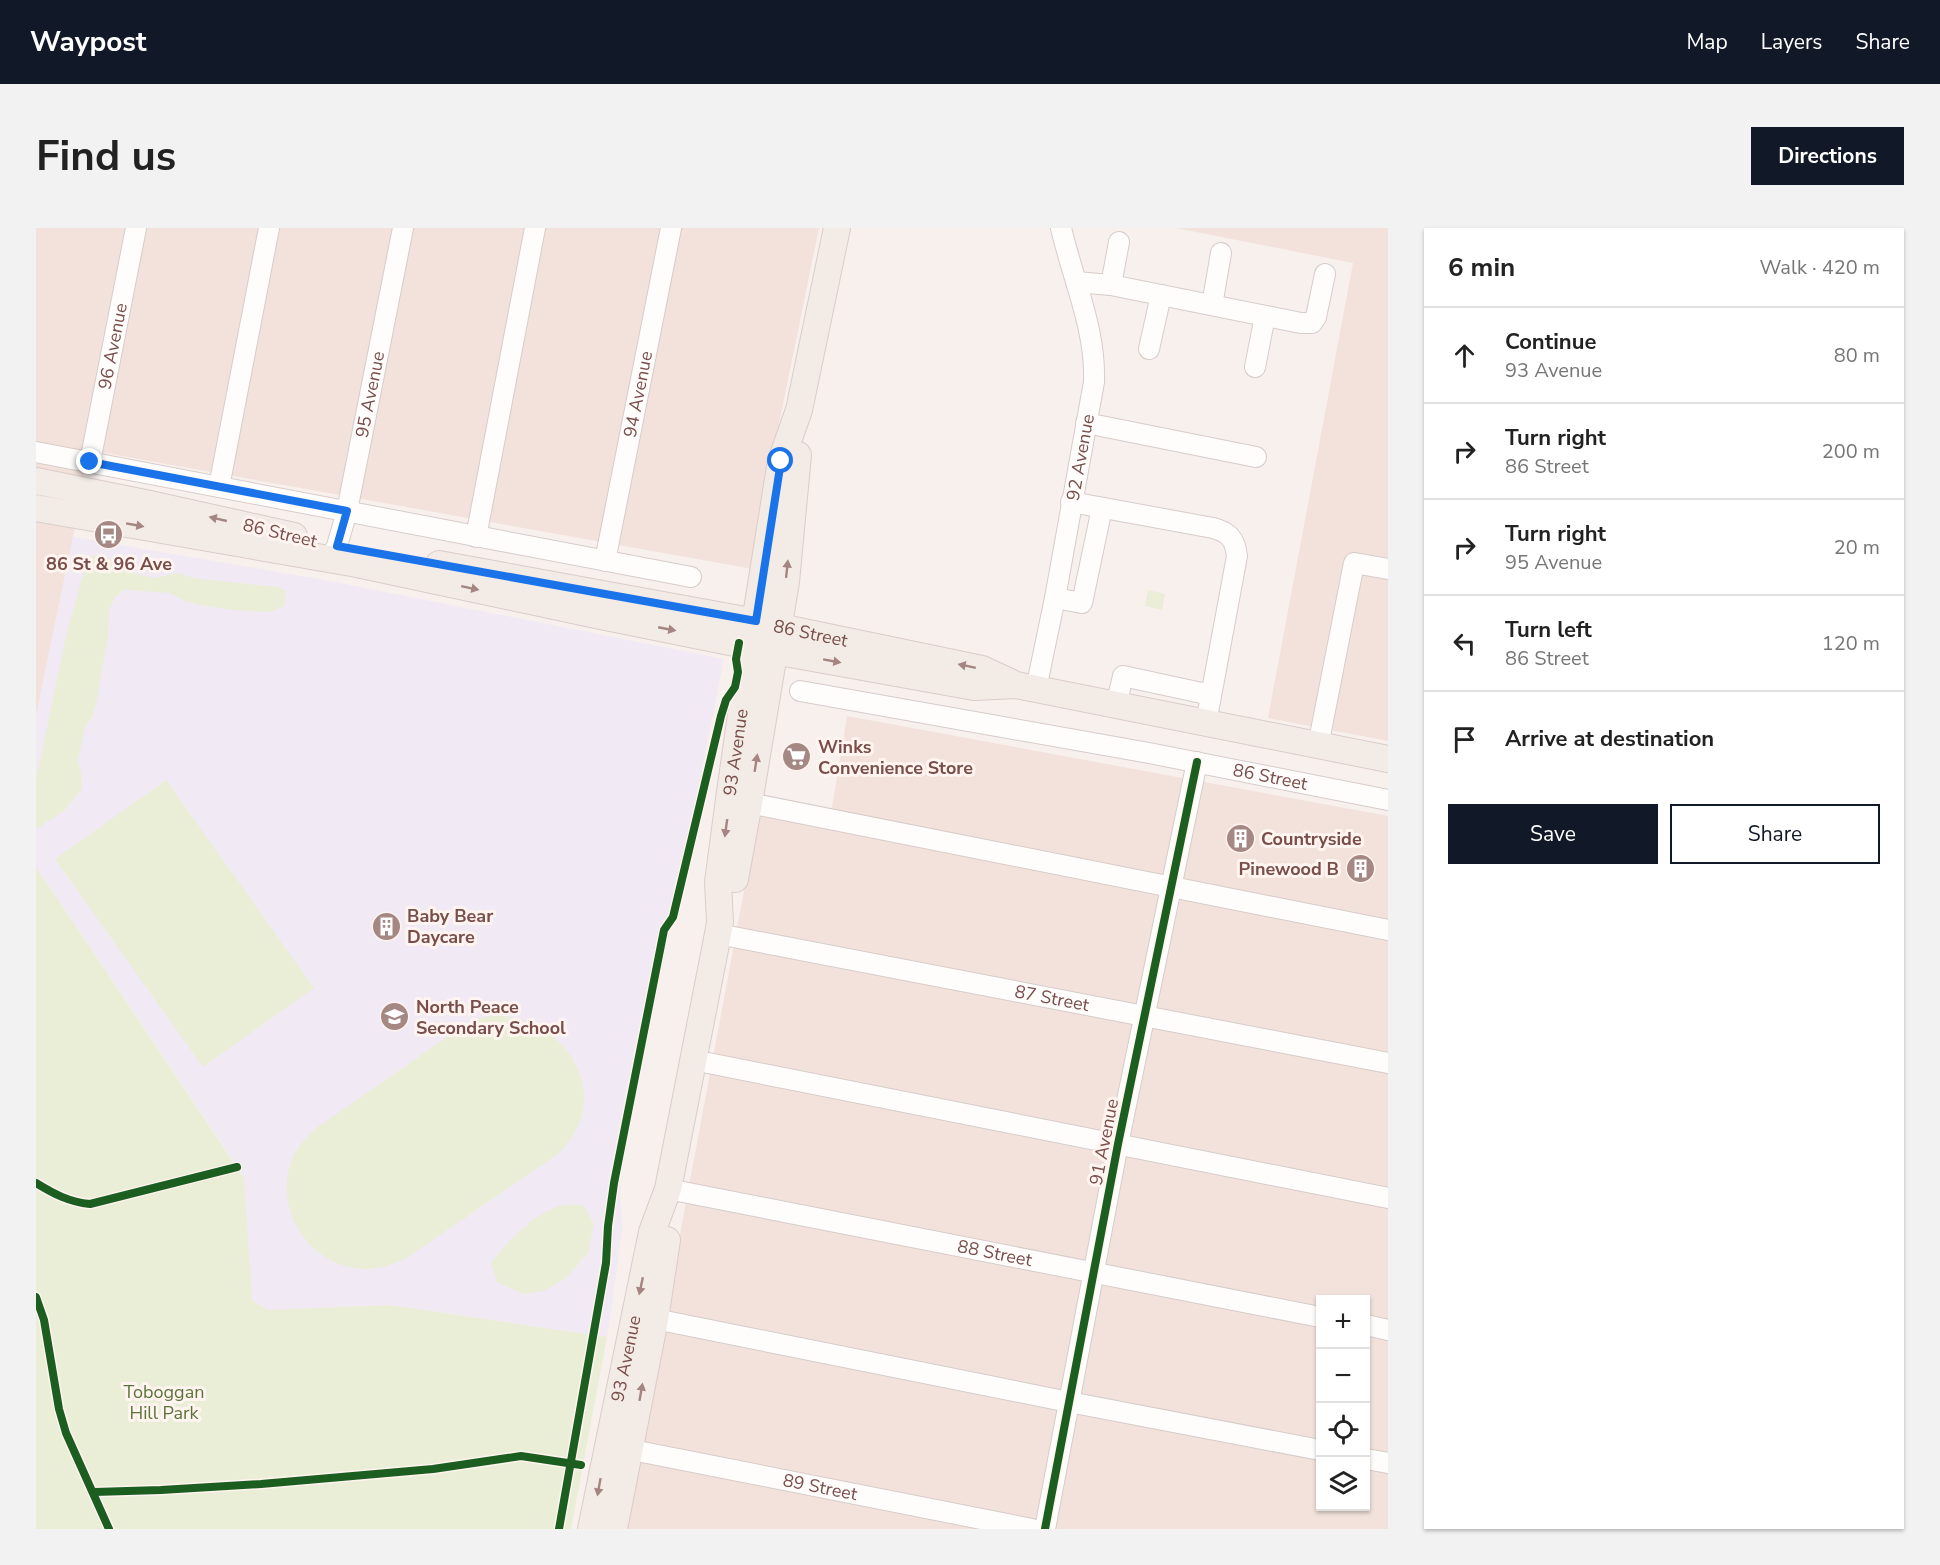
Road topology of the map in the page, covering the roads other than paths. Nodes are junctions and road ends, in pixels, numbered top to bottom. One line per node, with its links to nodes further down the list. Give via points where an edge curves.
1 (136, 228): 21 (street, 96 Avenue)
2 (269, 228): 23 (street)
3 (403, 228): 27 (street, 95 Avenue)
4 (535, 228): 28 (street)
5 (670, 228): 30 (street, 94 Avenue)
6 (837, 228): 34 (main road, 93 Avenue, via 799,410 789,551)
7 (1061, 228): 11 (street, 92 Avenue)
8 (1119, 242): 12 (street)
9 (1221, 253): 14 (street)
10 (1325, 274): 15 (street, via 1312,322)
11 (1076, 282): 12 (street); 18 (street, 92 Avenue, via 1095,364)
12 (1111, 285): 13 (street)
13 (1161, 295): 14 (street); 16 (street)
14 (1212, 305): 15 (street)
15 (1265, 315): 17 (street)
16 (1149, 349)
17 (1255, 367)
18 (1086, 423): 20 (street); 24 (street, 92 Avenue)
19 (36, 452): 21 (street, 86 Street)
20 (1256, 457)
21 (90, 462): 23 (street, 86 Street)
22 (36, 481): 29 (main road, 86 Street, one-way to 22, via 150,504)
23 (219, 487): 27 (street, 86 Street)
24 (1071, 502): 26 (street); 33 (street, 92 Avenue)
25 (36, 508): 29 (main road, 86 Street, one-way to 29)
26 (1102, 508): 33 (street, via 1082,603); 37 (street, via 1224,531 1236,545 1238,556)
27 (347, 511): 28 (street, 86 Street); 29 (street, 95 Avenue)
28 (476, 537): 30 (street, 86 Street)
29 (334, 552): 34 (main road, 86 Street)
30 (606, 561): 32 (street, 86 Street)
31 (1388, 569): 40 (street, via 1354,562)
32 (691, 577)
33 (1055, 598): 35 (street, 92 Avenue)
34 (765, 636): 35 (main road, 86 Street, via 974,687); 44 (main road, 93 Avenue, one-way to 34); 46 (main road, 93 Avenue, one-way to 46, via 718,882)
35 (1026, 687): 38 (main road, 86 Street)
36 (800, 691): 42 (street, 86 Street)
37 (1211, 695): 38 (street, via 1123,676); 39 (street)
38 (1116, 706): 39 (main road, 86 Street)
39 (1206, 723): 40 (main road, 86 Street)
40 (1318, 746): 41 (main road, 86 Street)
41 (1388, 759)
42 (1197, 762): 43 (street, 86 Street); 45 (street, 91 Avenue)
43 (1388, 800)
44 (749, 803): 45 (street); 46 (main road, 93 Avenue, via 734,885)
45 (1171, 887): 47 (street); 48 (street, 91 Avenue)
46 (719, 928): 48 (street, 87 Street); 49 (main road, 93 Avenue)
47 (1388, 930)
48 (1144, 1015): 50 (street, 87 Street); 51 (street, 91 Avenue)
49 (693, 1060): 51 (street); 52 (main road, 93 Avenue)
50 (1388, 1063)
51 (1118, 1144): 53 (street); 54 (street, 91 Avenue)
52 (668, 1189): 54 (street, 88 Street); 56 (main road, 93 Avenue, via 668,1234); 60 (main road, 93 Avenue, one-way to 60, via 652,1232)
53 (1388, 1198)
54 (1093, 1272): 55 (street, 88 Street); 59 (street, 91 Avenue)
55 (1316, 1316)
56 (655, 1319): 59 (street); 60 (main road, 93 Avenue, one-way to 56)
57 (1370, 1326): 58 (street)
58 (1388, 1330)
59 (1069, 1402): 61 (street); 67 (street, 91 Avenue)
60 (619, 1447): 64 (main road, 93 Avenue, one-way to 64); 65 (main road, 93 Avenue); 66 (street, 89 Street)
61 (1316, 1449)
62 (1370, 1460): 63 (street)
63 (1388, 1463)
64 (591, 1529)
65 (614, 1529)
66 (1032, 1529)
67 (1045, 1529)

